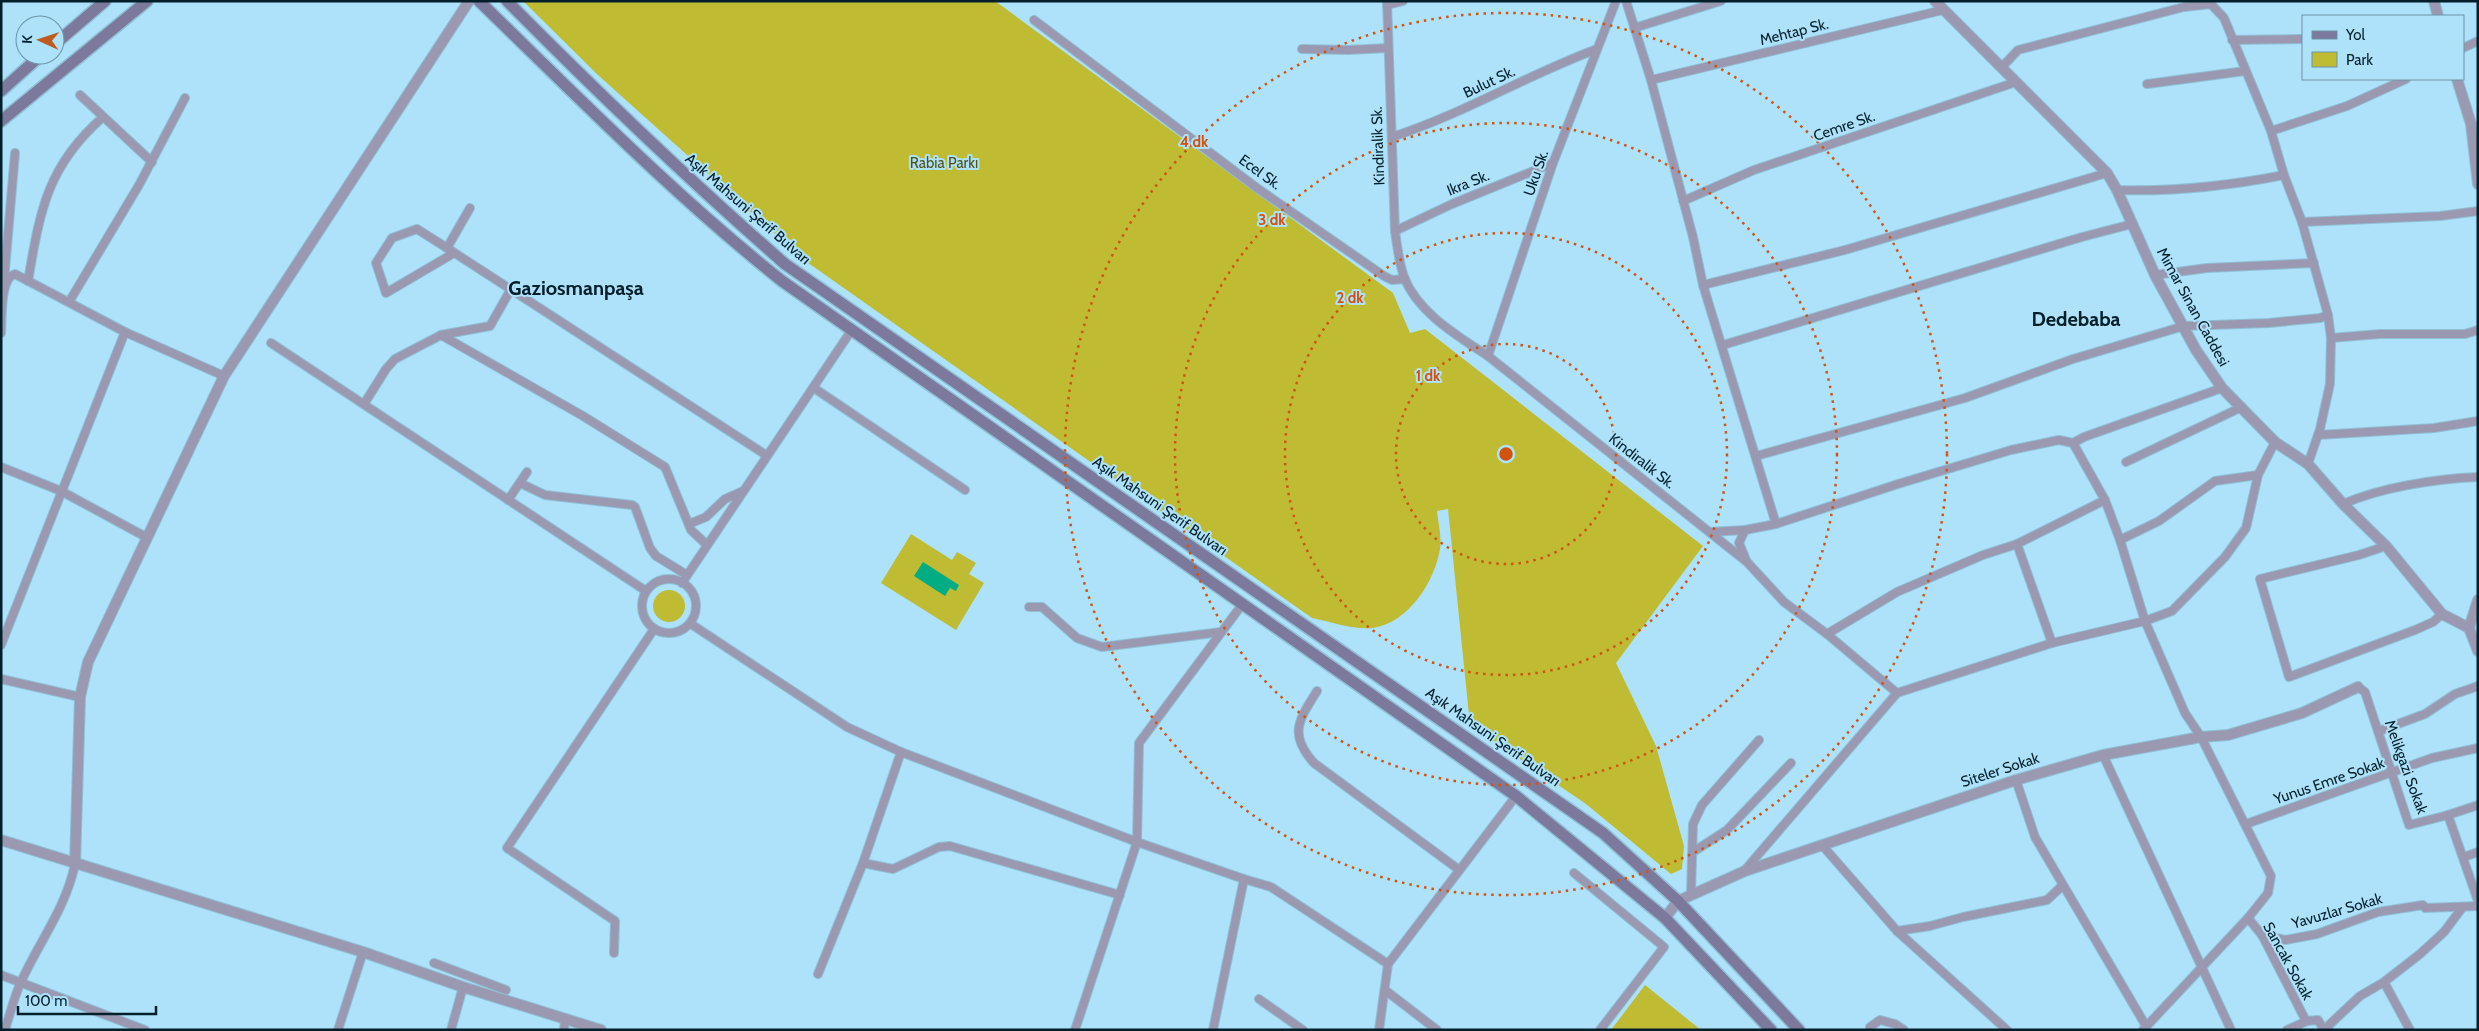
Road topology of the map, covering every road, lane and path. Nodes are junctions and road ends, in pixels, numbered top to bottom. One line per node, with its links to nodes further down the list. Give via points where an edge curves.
1 (105, 1): 18 (main road)
2 (147, 1): 38 (main road)
3 (468, 1): 74 (street)
4 (479, 1): 65 (main road, via 731,241 782,282)
5 (507, 1): 159 (main road, Aşık Mahsuni Şerif Bulvarı, via 708,196 785,264 1603,833)
6 (1403, 1): 12 (street)
7 (1616, 1): 25 (street, Uku Sk.)
8 (1626, 1): 17 (street)
9 (1721, 1): 17 (street)
10 (1935, 1): 14 (street, Mimar Sinan Caddesi)
11 (2434, 1): 15 (street)
12 (1387, 3): 23 (street, Kindiralik Sk.)
13 (2210, 3): 20 (street, via 2224,18); 27 (street, via 2018,50)
14 (1943, 10): 27 (street, Mimar Sinan Caddesi); 29 (street, Mehtap Sk.)
15 (2438, 15)
16 (1034, 20): 57 (street, Ecel Sk., via 1257,188 1384,276 1392,280)
17 (1634, 28): 29 (street)
18 (65, 35)
19 (2302, 39): 20 (street)
20 (2232, 40): 28 (street)
21 (2478, 40): 22 (street)
22 (2464, 47)
23 (1388, 48): 24 (street); 40 (street, Kindiralik Sk.)
24 (1302, 49)
25 (1597, 49): 40 (street, Bulut Sk., via 1428,125); 43 (street, Uku Sk.)
26 (31, 65): 34 (main road)
27 (2002, 67): 32 (street, Mimar Sinan Caddesi)
28 (2245, 71): 33 (street); 39 (street)
29 (1651, 80): 48 (street)
30 (2404, 80): 39 (street, via 2347,106)
31 (2457, 80): 46 (street, via 2471,124)
32 (2016, 82): 44 (street, Mimar Sinan Caddesi); 48 (street, Cemre Sk., via 1754,170)
33 (2146, 84)
34 (1, 91)
35 (80, 95): 37 (street)
36 (185, 98): 42 (street)
37 (103, 117): 42 (street); 58 (street, via 68,155 52,180 37,228)
38 (1, 121)
39 (2271, 130): 45 (street)
40 (1392, 137): 53 (street, Kindiralik Sk.)
41 (15, 153): 59 (street)
42 (152, 162): 62 (street)
43 (1553, 163): 53 (street, Ikra Sk.); 73 (street, Uku Sk.)
44 (2107, 173): 47 (street, Mimar Sinan Caddesi); 60 (street, via 1829,255)
45 (2284, 175): 47 (street, via 2208,188); 51 (street)
46 (2478, 184)
47 (2117, 190): 52 (street, Mimar Sinan Caddesi)
48 (1683, 201): 60 (street)
49 (470, 208): 54 (street)
50 (2478, 211): 51 (street, via 2440,216)
51 (2302, 222): 55 (street)
52 (2132, 224): 56 (street, Mimar Sinan Caddesi); 72 (street)
53 (1395, 231): 57 (street, Kindiralik Sk.)
54 (451, 250): 54 (street, via 386,293 376,263 392,238 417,229); 61 (street)
55 (2314, 263): 56 (street, via 2207,268); 63 (street)
56 (2155, 275): 64 (street, Mimar Sinan Caddesi)
57 (1405, 279): 73 (street, Kindiralik Sk., via 1421,303 1449,331)
58 (28, 281): 59 (street, via 15,274 9,275); 62 (street)
59 (4, 283): 68 (street)
60 (1703, 285): 72 (street)
61 (511, 289): 69 (street, via 490,326); 83 (street)
62 (68, 302): 67 (street)
63 (2328, 314): 64 (street, via 2320,318 2269,323); 70 (street)
64 (2184, 326): 76 (street, Mimar Sinan Caddesi); 84 (street, via 2073,359 1965,398)
65 (851, 330): 75 (street); 112 (main road)
66 (2478, 330): 70 (street, via 2465,334 2380,334)
67 (125, 332): 74 (street); 93 (street)
68 (1, 333)
69 (442, 335): 77 (street, via 396,359); 98 (street, via 665,467)
70 (2331, 338): 80 (street, via 2330,384)
71 (272, 342): 77 (street)
72 (1723, 345): 84 (street)
73 (1488, 356): 101 (street, Kindiralik Sk.)
74 (224, 376): 102 (street)
75 (814, 388): 83 (street); 92 (street)
76 (2222, 388): 78 (street, Mimar Sinan Caddesi); 82 (street)
77 (364, 404): 95 (street)
78 (2242, 407): 81 (street, Mimar Sinan Caddesi); 85 (street)
79 (2478, 421): 80 (street, via 2434,428)
80 (2318, 435): 86 (street)
81 (2275, 442): 86 (street, Mimar Sinan Caddesi); 89 (street)
82 (2073, 443): 96 (street); 99 (street, via 2059,440 2011,450)
83 (766, 456): 94 (street)
84 (1756, 456): 99 (street)
85 (2126, 462)
86 (2308, 464): 97 (street, Mimar Sinan Caddesi)
87 (1, 467): 93 (street)
88 (527, 472): 91 (street)
89 (2258, 475): 103 (street, via 2215,481 2159,521); 115 (street, via 2246,528 2225,557 2172,611)
90 (2478, 477): 97 (street, via 2385,490)
91 (520, 483): 95 (street); 108 (street, via 545,495 632,505 656,556)
92 (965, 490)
93 (61, 491): 102 (street); 122 (street)
94 (743, 491): 98 (street, via 725,499 706,517); 105 (street)
95 (508, 500): 110 (street)
96 (2105, 500): 103 (street); 104 (street)
97 (2343, 504): 106 (street, Mimar Sinan Caddesi)
98 (689, 524): 105 (street)
99 (1776, 524): 100 (street)
100 (1745, 530): 101 (street); 107 (street, via 1739,543)
101 (1710, 532): 107 (street, Kindiralik Sk.)
102 (146, 537): 129 (street, via 88,662)
103 (2120, 540): 115 (street)
104 (2017, 544): 120 (street, via 1983,554 1897,592); 121 (street)
105 (707, 545): 108 (street)
106 (2386, 546): 114 (street, Mimar Sinan Caddesi); 114 (street, via 2359,556 2260,579 2289,677 2415,630)
107 (1747, 562): 120 (street, Kindiralik Sk., via 1784,602)
108 (688, 575): 109 (street)
109 (682, 582): 110 (street, via 662,580); 116 (street, via 690,589 696,603)
110 (646, 591): 118 (street, via 643,614)
111 (2478, 600): 117 (street)
112 (1241, 606): 119 (street); 139 (main road)
113 (1029, 607): 119 (street, via 1042,607 1077,638 1102,648)
114 (2442, 614): 117 (street, Mimar Sinan Caddesi)
115 (2145, 621): 121 (street); 131 (street, via 2185,713)
116 (691, 624): 118 (street, via 673,633); 134 (street, via 847,727)
117 (2469, 628): 123 (street)
118 (654, 629): 167 (street, via 507,848 615,921)
119 (1221, 632): 144 (street, via 1139,743)
120 (1827, 634): 128 (street, Kindiralik Sk.)
121 (2052, 642): 128 (street)
122 (1, 645)
123 (2478, 651)
124 (1, 679): 129 (street)
125 (2478, 686): 130 (street, via 2455,694 2425,714)
126 (2358, 687): 130 (street, Melikgazi Sokak, via 2365,692); 131 (street, Siteler Sokak, via 2302,713 2228,735)
127 (1317, 691): 151 (street, via 1300,718 1297,737 1302,750 1314,763)
128 (1897, 693): 152 (street)
129 (80, 697): 150 (street)
130 (2379, 731): 137 (street, Melikgazi Sokak)
131 (2201, 737): 135 (street, Siteler Sokak); 142 (street)
132 (1759, 740): 146 (street, via 1702,805 1693,824)
133 (2478, 748): 137 (street, Yunus Emre Sokak, via 2432,758)
134 (901, 752): 144 (street); 149 (street)
135 (2103, 755): 138 (street, Siteler Sokak); 170 (street)
136 (1791, 763): 146 (street, via 1727,830)
137 (2391, 774): 141 (street, Melikgazi Sokak, via 2409,825); 142 (street, Yunus Emre Sokak)
138 (2016, 780): 145 (street, Siteler Sokak); 155 (street, via 2035,837)
139 (1516, 796): 151 (street); 162 (main road)
140 (2478, 805): 141 (street)
141 (2448, 815): 148 (street, Melikgazi Sokak)
142 (2246, 824): 163 (street, via 2271,876 2268,893)
143 (1, 840): 150 (street)
144 (1137, 842): 154 (street); 157 (street)
145 (1822, 845): 152 (street, Siteler Sokak); 164 (street)
146 (1693, 852): 156 (street)
147 (2478, 852): 148 (street)
148 (2464, 857): 158 (street, Melikgazi Sokak)
149 (863, 863): 157 (street, via 893,869 939,847 950,846); 171 (street)
150 (75, 864): 166 (street); 173 (street, via 70,887 54,923)
151 (1458, 869): 169 (street)
152 (1744, 871): 156 (street, Siteler Sokak)
153 (1574, 872): 194 (street, via 1664,947)
154 (1244, 879): 169 (street, via 1271,887); 190 (street)
155 (2062, 886): 164 (street, via 2047,900); 182 (street)
156 (1691, 893): 159 (street, Siteler Sokak)
157 (1120, 895): 189 (street)
158 (2478, 900)
159 (1678, 901): 162 (street, Siteler Sokak); 196 (main road, Aşık Mahsuni Şerif Bulvarı)
160 (2478, 906): 161 (street, Yavuzlar Sokak)
161 (2462, 908): 165 (street, Yavuzlar Sokak, via 2425,908 2423,904 2378,912 2316,934 2285,940); 174 (street, via 2444,932)
162 (1665, 918): 195 (main road)
163 (2248, 918): 165 (street, Sancak Sokak); 170 (street)
164 (1897, 931): 198 (street)
165 (2262, 935): 180 (street, Sancak Sokak)
166 (363, 952): 175 (street); 185 (street)
167 (614, 953)
168 (434, 963): 176 (street)
169 (1388, 964): 177 (street)
170 (2203, 968): 182 (street); 199 (street)
171 (818, 974)
172 (1, 975): 173 (street)
173 (21, 982): 183 (street); 184 (street)
174 (2384, 982): 202 (street, via 2360,996 2328,1025); 203 (street)
175 (463, 987): 179 (street); 186 (street)
176 (506, 990)
177 (1385, 990): 192 (street); 193 (street)
178 (1259, 999): 191 (street)
179 (565, 1018): 187 (street); 188 (street)
180 (2307, 1021): 200 (street); 201 (street, Sancak Sokak, via 2318,1020)
181 (1870, 1027): 197 (street, via 1880,1020)
182 (2145, 1028)
183 (5, 1030)
184 (146, 1030)
185 (338, 1030)
186 (451, 1030)
187 (564, 1030)
188 (601, 1030)
189 (1075, 1030)
190 (1213, 1030)
191 (1303, 1030)
192 (1379, 1030)
193 (1437, 1030)
194 (1600, 1030)
195 (1771, 1030)
196 (1800, 1030)
197 (1904, 1030)
198 (2007, 1030)
199 (2231, 1030)
200 (2287, 1030)
201 (2324, 1030)
202 (2328, 1030)
203 (2410, 1030)

